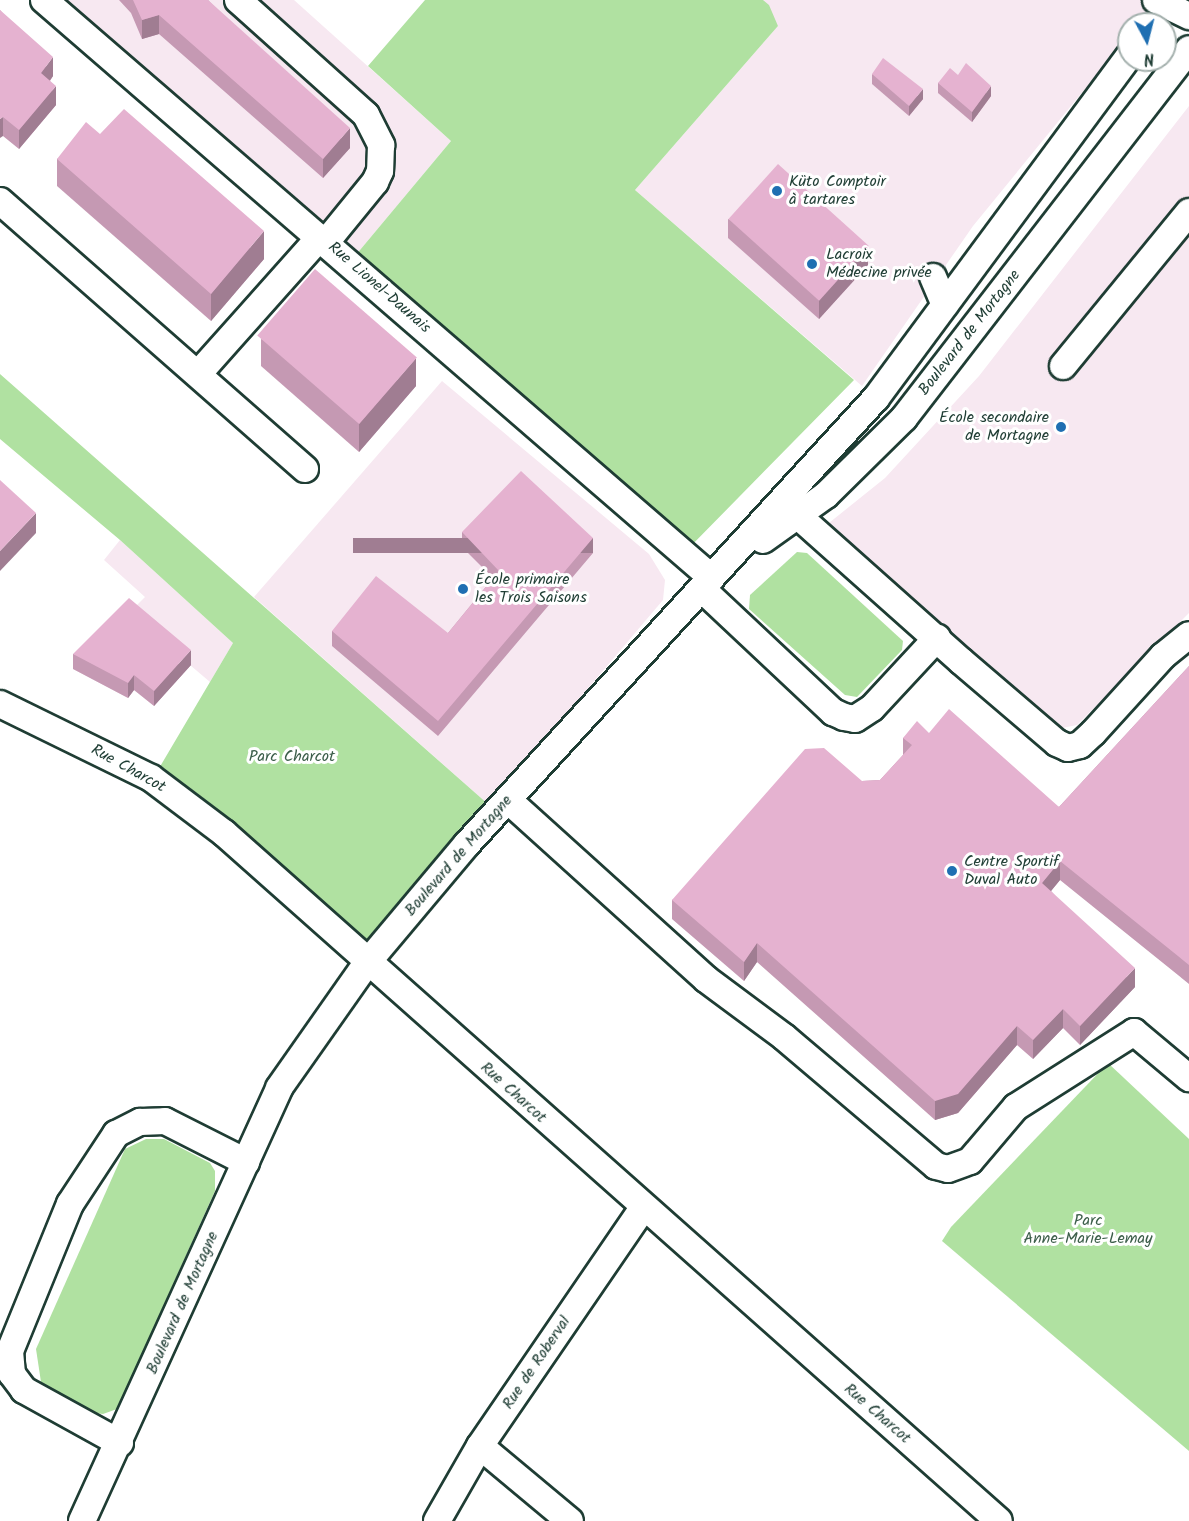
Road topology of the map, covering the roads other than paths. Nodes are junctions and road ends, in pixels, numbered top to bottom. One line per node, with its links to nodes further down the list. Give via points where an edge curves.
1 (238, 0): 9 (street, via 366,115 381,144 380,171 375,182)
2 (55, 3): 9 (street, Rue Lionel-Daunais)
3 (1159, 8): 4 (street)
4 (1189, 16)
5 (1189, 49): 15 (street, Boulevard de Mortagne, via 904,418 826,495)
6 (1117, 72): 11 (street, Boulevard de Mortagne)
7 (0, 201): 13 (street)
8 (1189, 212): 12 (street)
9 (323, 239): 13 (street); 16 (street, Rue Lionel-Daunais)
10 (933, 277): 11 (street)
11 (945, 305): 16 (street, Boulevard de Mortagne, via 876,398)
12 (1063, 366)
13 (198, 374): 14 (street)
14 (305, 469)
15 (796, 514): 16 (street, Boulevard de Mortagne); 18 (street)
16 (707, 583): 18 (street, Rue Lionel-Daunais, via 833,712 844,717 865,715); 20 (street, Boulevard de Mortagne)
17 (1189, 635): 18 (street, via 1163,656 1080,746 1068,748 1057,743)
18 (937, 638)
19 (0, 704): 21 (street, Rue Charcot, via 151,778 224,832)
20 (508, 800): 21 (street, Boulevard de Mortagne); 22 (street, via 706,979 784,1037 936,1166 948,1169 970,1161 1016,1107 1134,1032)
21 (367, 963): 23 (street, Boulevard de Mortagne, via 279,1088); 24 (street, Rue Charcot)
22 (1189, 1078)
23 (246, 1162): 25 (street, Boulevard de Mortagne); 25 (street, via 165,1121 140,1122 116,1134 69,1204 10,1350 12,1374 24,1390)
24 (643, 1208): 26 (street, Rue de Roberval); 30 (street, Rue Charcot)
25 (120, 1443): 27 (street, Boulevard de Mortagne)
26 (480, 1446): 28 (street, Rue de Roberval); 29 (street)
27 (82, 1521)
28 (437, 1521)
29 (570, 1521)
30 (999, 1521)

